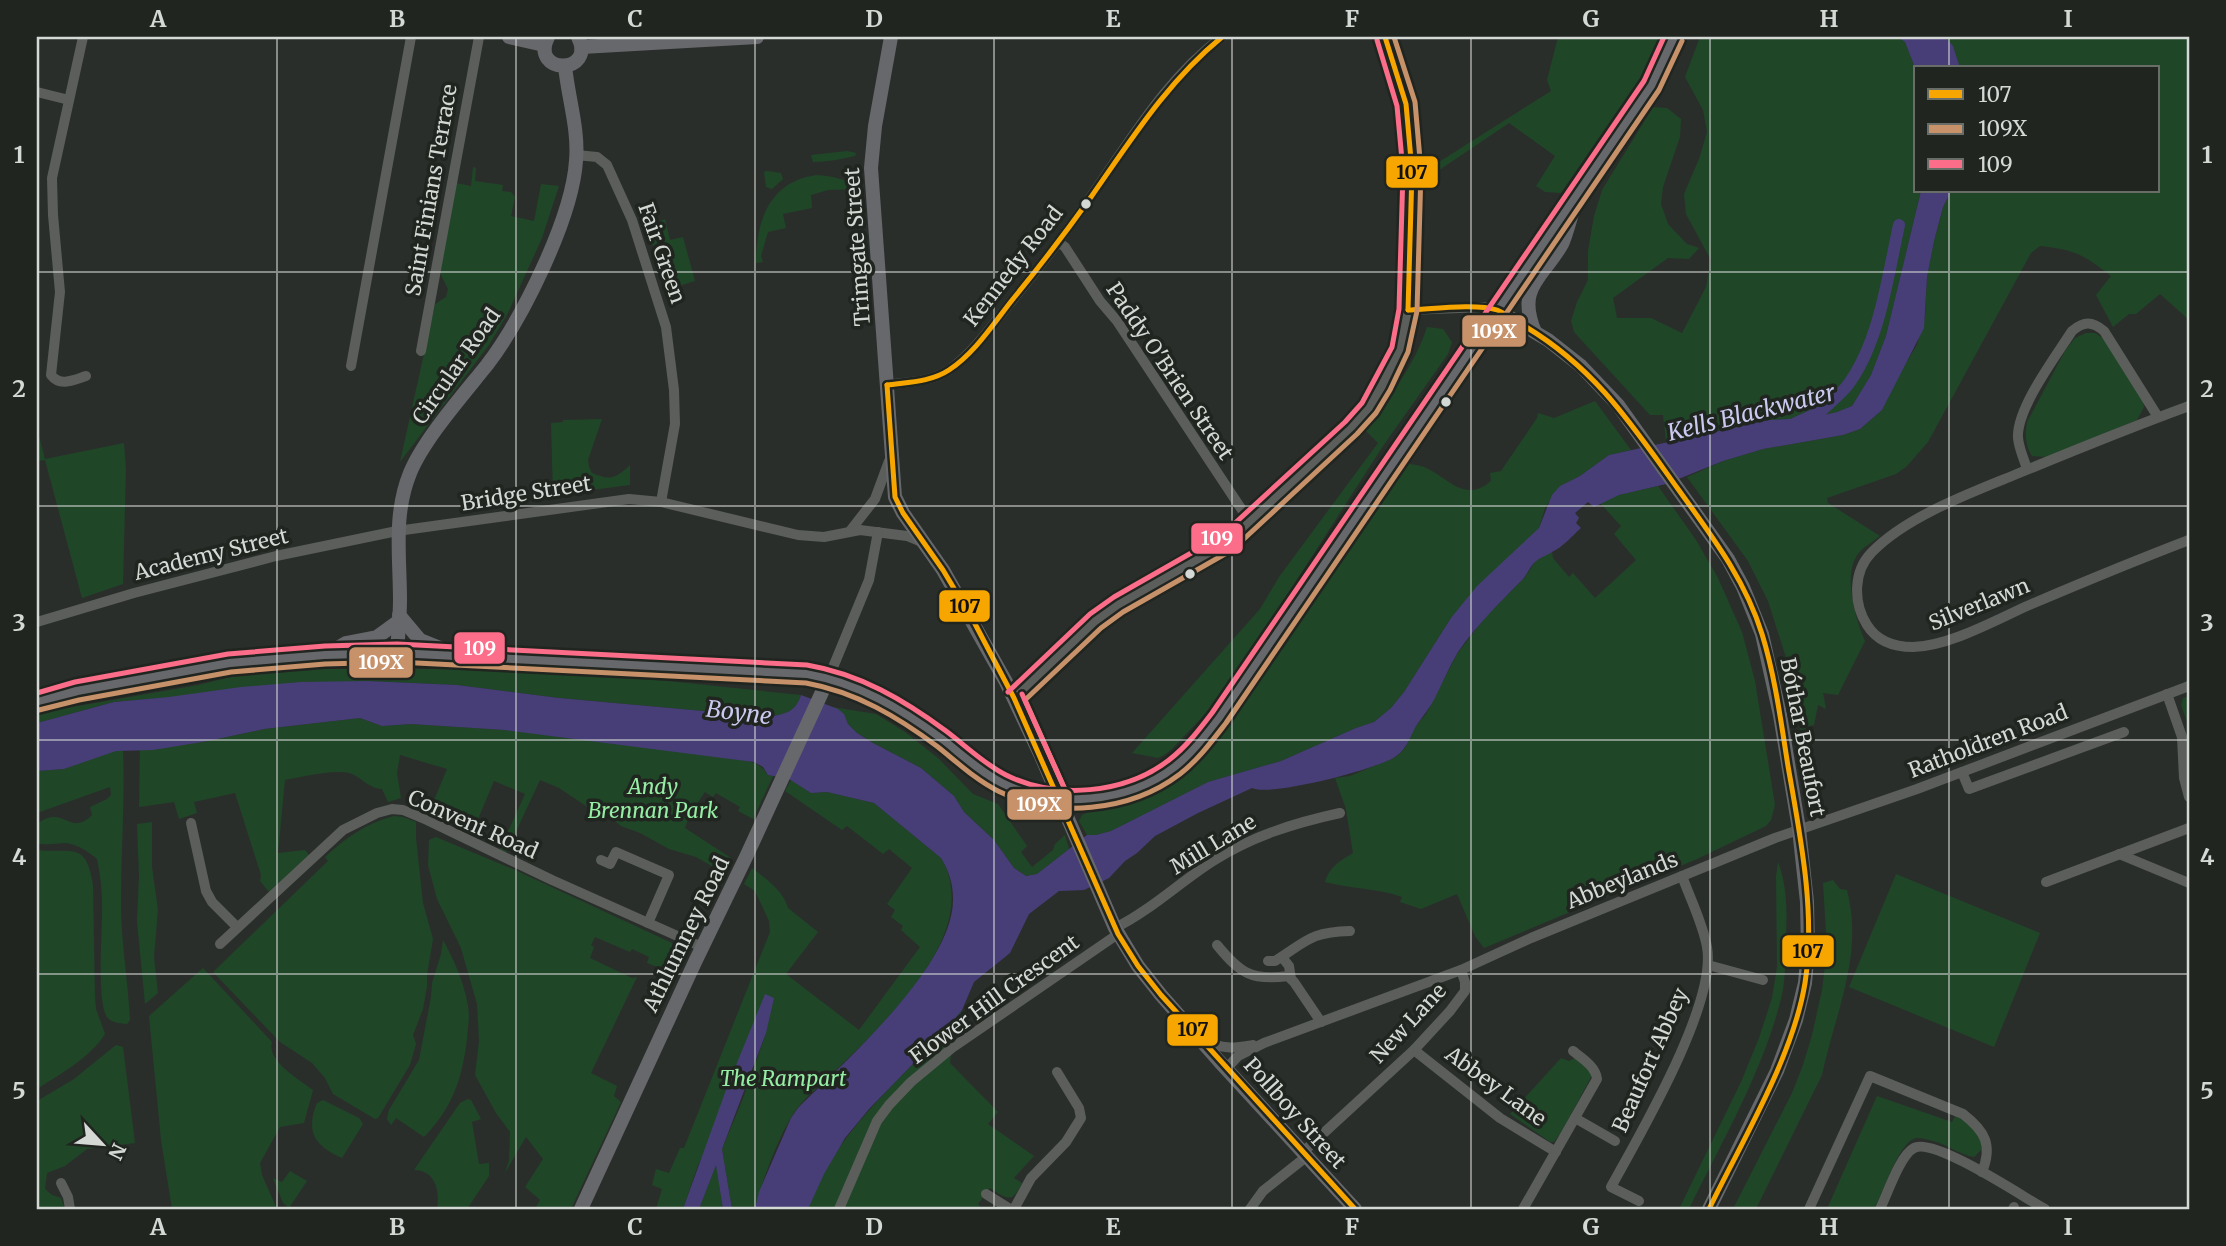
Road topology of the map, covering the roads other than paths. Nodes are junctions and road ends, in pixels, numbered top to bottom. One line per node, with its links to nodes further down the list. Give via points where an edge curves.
1 (83, 37): 14 (street)
2 (411, 37): 22 (street)
3 (478, 37): 21 (street, Saint Finians Terrace)
4 (509, 37): 10 (main road)
5 (757, 37): 11 (main road)
6 (891, 37): 24 (main road, Trimgate Street, via 871,168)
7 (1223, 37): 17 (street, Kennedy Road, via 1175,78)
8 (1385, 37): 18 (street, via 1406,104 1412,172)
9 (1674, 37): 16 (main road, via 1653,82)
10 (546, 41): 12 (main road, via 544,51 550,61)
11 (580, 42): 12 (main road, via 579,57)
12 (565, 66): 15 (main road, Circular Road)
13 (37, 92): 14 (street)
14 (69, 100): 23 (street, via 52,178 60,292 51,375 65,382)
15 (576, 155): 29 (street, Fair Green, via 597,157 607,165 628,209 666,327 675,424); 31 (main road, Circular Road, via 565,212 534,284 502,345 410,471)
16 (1580, 189): 19 (main road); 20 (main road, via 1562,243 1529,292 1528,312)
17 (1058, 242): 24 (street, Kennedy Road, via 984,336 949,370 924,380); 30 (street, Paddy O'Brien Street, via 1117,321)
18 (1408, 310): 19 (street, via 1485,307); 30 (street, via 1400,350 1368,408)
19 (1499, 311): 20 (main road, Bóthar Beaufort); 48 (main road, via 1201,742 1167,773 1130,791 1097,799)
20 (1535, 332): 53 (main road, Bóthar Beaufort, via 1581,366 1618,405 1694,509 1743,587 1762,634)
21 (421, 351)
22 (351, 366)
23 (86, 376)
24 (887, 385): 27 (main road, Trimgate Street)
25 (2189, 406): 26 (street, Silverlawn)
26 (2158, 417): 28 (street, Silverlawn); 28 (street, via 2104,331 2097,324 2079,325 2020,421 2018,437)
27 (890, 455): 32 (street, via 875,499); 35 (main road, Trimgate Street, via 895,497)
28 (2028, 470): 34 (street, Silverlawn, via 1955,500 1872,552 1862,566 1858,601 1861,615 1880,640 1913,647 1950,639)
29 (661, 502): 31 (street, Bridge Street, via 599,502); 32 (street, Bridge Street, via 798,535 824,537)
30 (1250, 522): 44 (street, via 1226,543 1095,621)
31 (397, 531): 36 (main road, Circular Road); 37 (street, Academy Street, via 276,556)
32 (849, 531): 33 (street, Bridge Street)
33 (878, 532): 35 (street, Bridge Street); 41 (street, via 869,580)
34 (2189, 540)
35 (924, 543): 44 (main road, Trimgate Street)
36 (399, 618): 38 (main road, Circular Road); 39 (main road, via 377,637 346,643); 40 (main road, via 420,640)
37 (37, 622)
38 (397, 653): 39 (main road); 40 (main road)
39 (325, 655): 45 (main road, via 230,663)
40 (457, 656): 41 (main road)
41 (829, 677): 48 (main road, via 916,720 1007,785); 65 (main road, Athlumney Road)
42 (2189, 686): 43 (street, Ratholdren Road)
43 (2167, 694): 47 (street, Ratholdren Road); 49 (street, via 2182,737)
44 (1014, 698): 48 (main road, Pollboy Street)
45 (37, 702)
46 (2124, 732): 47 (street, via 1969,789)
47 (1962, 772): 53 (street, Ratholdren Road)
48 (1059, 797): 61 (main road, Pollboy Street)
49 (2189, 797)
50 (1340, 813): 61 (street, Mill Lane, via 1273,830 1240,845)
51 (191, 823): 60 (street, via 206,891)
52 (2189, 828): 54 (street)
53 (1799, 829): 56 (street, Abbeylands); 94 (main road, Bóthar Beaufort, via 1807,902 1805,983 1777,1071)
54 (2119, 854): 57 (street); 58 (street)
55 (601, 860): 59 (street, via 610,864 616,852 669,875)
56 (1682, 876): 68 (street, Beaufort Abbey, via 1707,945); 69 (street, Abbeylands)
57 (2046, 882)
58 (2189, 883)
59 (648, 923): 60 (street, Convent Road, via 392,808 342,830); 65 (street, Convent Road)
60 (237, 927): 63 (street, Convent Road)
61 (1117, 931): 73 (main road, Pollboy Street, via 1138,966); 90 (street, Flower Hill Crescent, via 911,1082 877,1121)
62 (1350, 931): 66 (street, via 1312,935)
63 (220, 944)
64 (1217, 945): 70 (street, via 1246,974)
65 (702, 947): 89 (main road, Athlumney Road)
66 (1282, 957): 67 (street); 70 (street)
67 (1268, 961)
68 (1708, 965): 71 (street); 86 (street, Beaufort Abbey, via 1692,1023 1611,1187)
69 (1461, 970): 72 (street, New Lane); 75 (street, New Lane, via 1465,991)
70 (1291, 979): 72 (street)
71 (1763, 980)
72 (1321, 1022): 74 (street, New Lane)
73 (1192, 1030): 74 (street, New Lane, via 1219,1048); 77 (main road, Pollboy Street)
74 (1265, 1043): 77 (street, New Lane, via 1238,1056)
75 (1413, 1050): 81 (street, Abbey Lane, via 1500,1118); 82 (street, New Lane)
76 (1573, 1051): 79 (street, via 1597,1074)
77 (1226, 1069): 82 (main road, Pollboy Street)
78 (1057, 1072): 91 (street, via 1080,1108 1081,1118 1066,1142 1031,1178)
79 (1575, 1118): 80 (street); 81 (street)
80 (1615, 1141)
81 (1556, 1152): 93 (street)
82 (1304, 1155): 87 (main road, Pollboy Street); 92 (street, New Lane, via 1263,1191)
83 (1982, 1172): 95 (street, via 1985,1139 1973,1122 1870,1076); 96 (street, via 1945,1153 1914,1148 1907,1153); 97 (street)
84 (61, 1183): 88 (street)
85 (985, 1194): 91 (street)
86 (1639, 1201)
87 (1352, 1208)
88 (70, 1209)
89 (581, 1209)
90 (839, 1209)
91 (1012, 1209)
92 (1250, 1209)
93 (1523, 1209)
94 (1709, 1209)
95 (1809, 1209)
96 (1880, 1209)
97 (2045, 1209)

